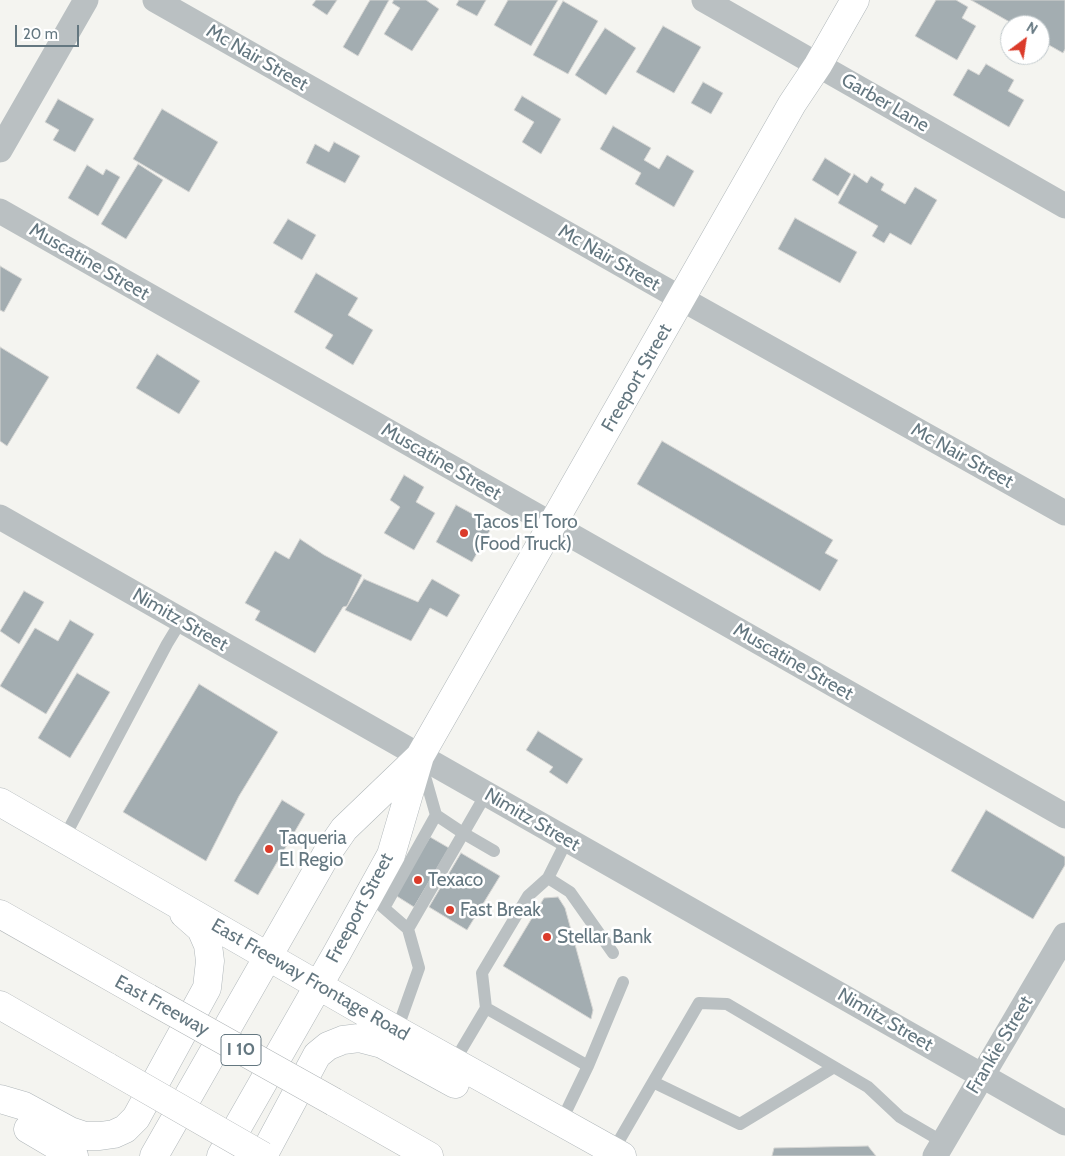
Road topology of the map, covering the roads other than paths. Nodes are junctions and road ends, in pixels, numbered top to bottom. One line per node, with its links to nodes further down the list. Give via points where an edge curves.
1 (86, 0): 6 (street)
2 (155, 0): 9 (street, Mc Nair Street)
3 (704, 0): 5 (street, Garber Lane)
4 (855, 0): 5 (main road, Freeport Street)
5 (818, 64): 7 (street, Garber Lane); 9 (main road, Freeport Street, via 792,104)
6 (0, 150)
7 (1065, 206)
8 (0, 211): 12 (street, Muscatine Street)
9 (682, 300): 10 (street, Mc Nair Street); 12 (main road, Freeport Street)
10 (1065, 513)
11 (0, 517): 13 (street, Nimitz Street)
12 (552, 525): 14 (main road, Freeport Street); 18 (street, Muscatine Street)
13 (181, 620): 14 (street, Nimitz Street); 20 (lane)
14 (420, 756): 15 (street, Nimitz Street); 17 (lane); 25 (main road, Freeport Street); 30 (main road, Freeport Street, via 344,829)
15 (486, 794): 19 (lane); 21 (street, Nimitz Street)
16 (0, 802): 20 (main road, East Freeway Frontage Road)
17 (436, 815): 19 (lane); 25 (lane)
18 (1065, 816)
19 (463, 833): 22 (lane); 27 (lane)
20 (64, 838): 24 (main road, East Freeway Frontage Road)
21 (567, 840): 23 (lane); 39 (street, Nimitz Street)
22 (494, 851)
23 (548, 878): 29 (lane, via 570,892); 34 (lane, via 528,896 482,973)
24 (140, 881): 30 (main road, East Freeway Frontage Road); 42 (main road, via 201,929 210,961 207,988 136,1118 114,1134 85,1136 24,1106)
25 (377, 901): 27 (lane); 32 (main road, Freeport Street)
26 (0, 914): 52 (main road, East Freeway / I 10, bridge)
27 (408, 930): 35 (lane, via 418,968)
28 (1065, 935): 39 (street, Frankie Street)
29 (613, 952)
30 (268, 955): 32 (main road, East Freeway Frontage Road); 49 (main road, Freeport Street)
31 (623, 982): 37 (lane)
32 (319, 985): 35 (main road, East Freeway Frontage Road); 50 (main road, Freeport Street)
33 (0, 1005): 51 (main road, bridge)
34 (486, 1008): 36 (lane); 37 (lane)
35 (397, 1030): 36 (main road, East Freeway Frontage Road)
36 (454, 1062): 41 (main road, East Freeway Frontage Road)
37 (588, 1066): 44 (lane)
38 (834, 1067): 40 (lane, via 740,1124); 40 (lane, via 727,1004 699,1003); 46 (lane, via 868,1087)
39 (982, 1075): 45 (street, Nimitz Street); 46 (street, Frankie Street)
40 (653, 1082): 47 (lane)
41 (516, 1097): 44 (main road, East Freeway Frontage Road); 51 (main road, via 472,1094 382,1044 359,1038 344,1040 328,1046 317,1055)
42 (0, 1099)
43 (0, 1112): 48 (main road)
44 (561, 1122): 47 (main road, East Freeway Frontage Road)
45 (1065, 1123)
46 (939, 1149)
47 (617, 1153)
48 (74, 1156)
49 (154, 1156)
50 (221, 1156)
51 (263, 1156)
52 (429, 1156)

